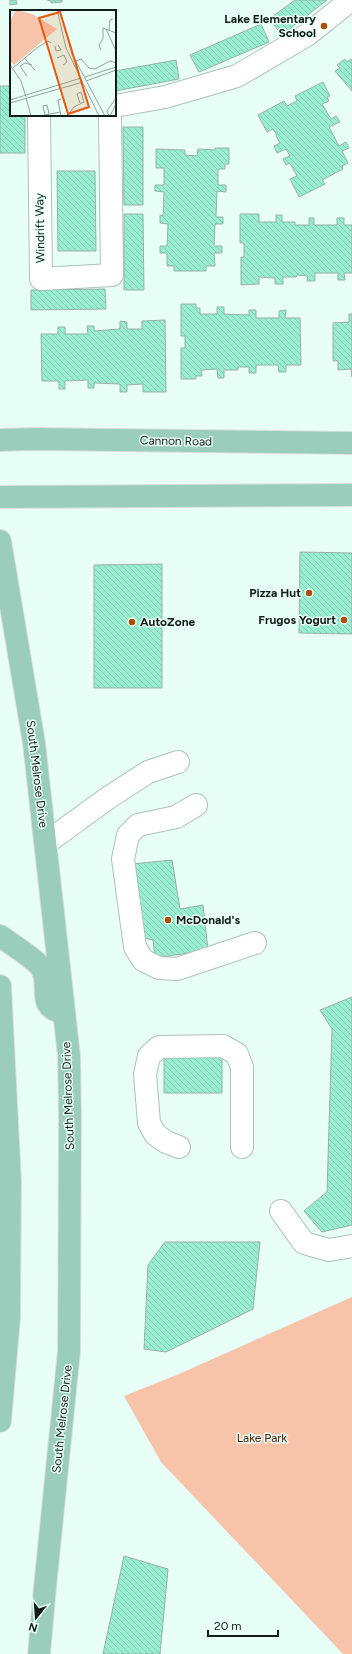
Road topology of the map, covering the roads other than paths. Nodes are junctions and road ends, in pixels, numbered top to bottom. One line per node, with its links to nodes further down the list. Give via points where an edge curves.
1 (351, 0): 2 (street, via 306,35 237,76 165,97)
2 (116, 106)
3 (39, 116): 4 (street, Windrift Way, via 41,279 112,275)
4 (110, 116)
5 (0, 440): 6 (main road, Cannon Road, via 35,438)
6 (352, 444)
7 (352, 495): 8 (main road)
8 (0, 497)
9 (0, 541): 12 (main road, South Melrose Drive, via 34,743)
10 (178, 762): 12 (street, via 148,772)
11 (196, 805): 14 (street, via 176,817 138,825 128,835 123,859 135,948 143,960 159,968 177,969)
12 (46, 844): 16 (main road, South Melrose Drive)
13 (0, 936): 16 (main road, via 40,966 44,974 48,1004 51,1008)
14 (255, 943)
15 (0, 986): 21 (main road, via 10,1181 9,1318)
16 (64, 1013): 22 (main road, South Melrose Drive, via 69,1056 70,1117 69,1351)
17 (179, 1147): 18 (street, via 155,1134 149,1123 145,1074 149,1056 159,1047 223,1046 237,1054 242,1067)
18 (242, 1147)
19 (281, 1211): 20 (street, via 304,1243 330,1250)
20 (352, 1246)
21 (0, 1421)
22 (39, 1654)

